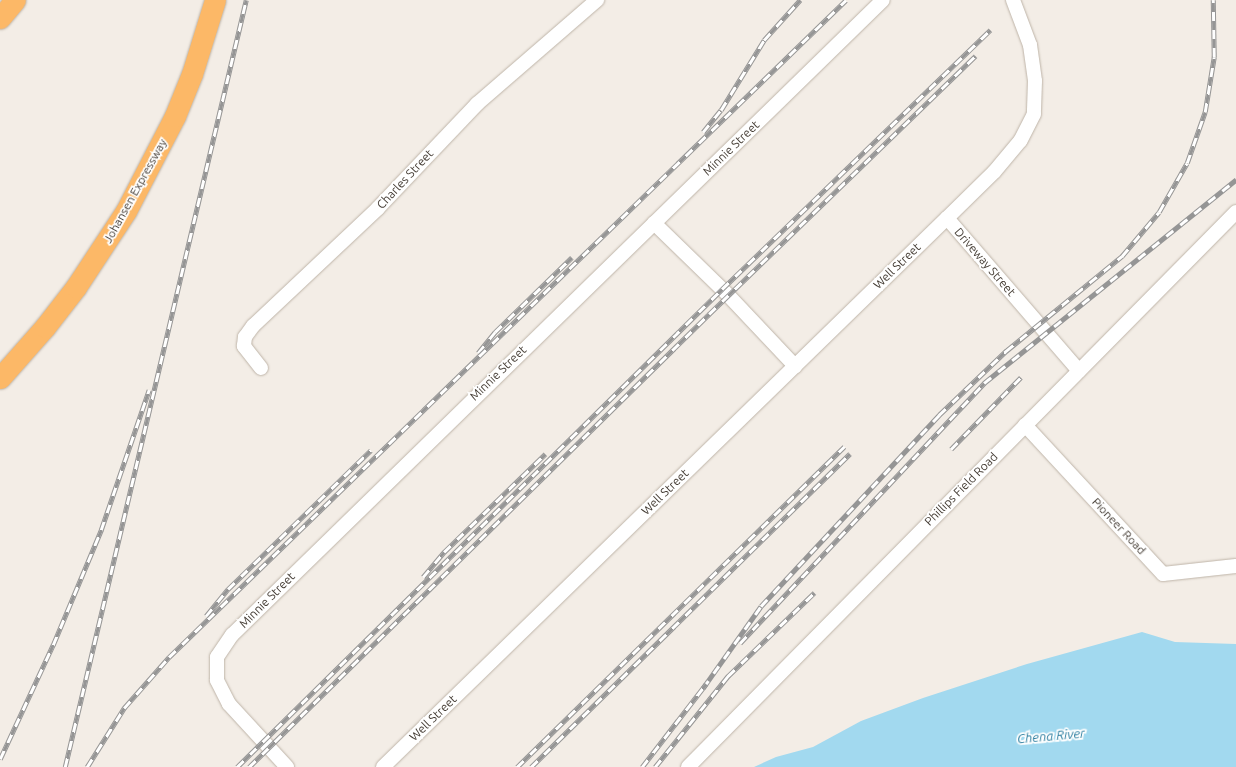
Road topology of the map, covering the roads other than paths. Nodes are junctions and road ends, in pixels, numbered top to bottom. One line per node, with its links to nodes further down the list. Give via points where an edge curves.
1 (15, 0): 6 (highway)
2 (215, 0): 13 (highway, Johansen Expressway, via 192,74 175,116 126,211 76,287)
3 (597, 0): 11 (street, Charles Street, via 477,104 378,208 252,326 245,337 244,346)
4 (883, 0): 9 (street, Minnie Street)
5 (1013, 0): 8 (street, Driveway Street, via 1030,46 1035,81 1034,114 1020,141 994,172)
6 (0, 18)
7 (1235, 214): 12 (street, Phillips Field Road)
8 (947, 218): 10 (street, Well Street); 12 (street, Driveway Street)
9 (654, 224): 10 (street); 16 (street, Minnie Street, via 232,635 217,658 217,680 229,704)
10 (795, 366): 17 (street, Well Street)
11 (261, 368)
12 (1079, 371): 14 (street, Phillips Field Road)
13 (0, 378)
14 (1025, 425): 15 (street, Pioneer Road, via 1163,574); 18 (street, Phillips Field Road)
15 (1236, 566)
16 (287, 767)
17 (383, 767)
18 (688, 767)

